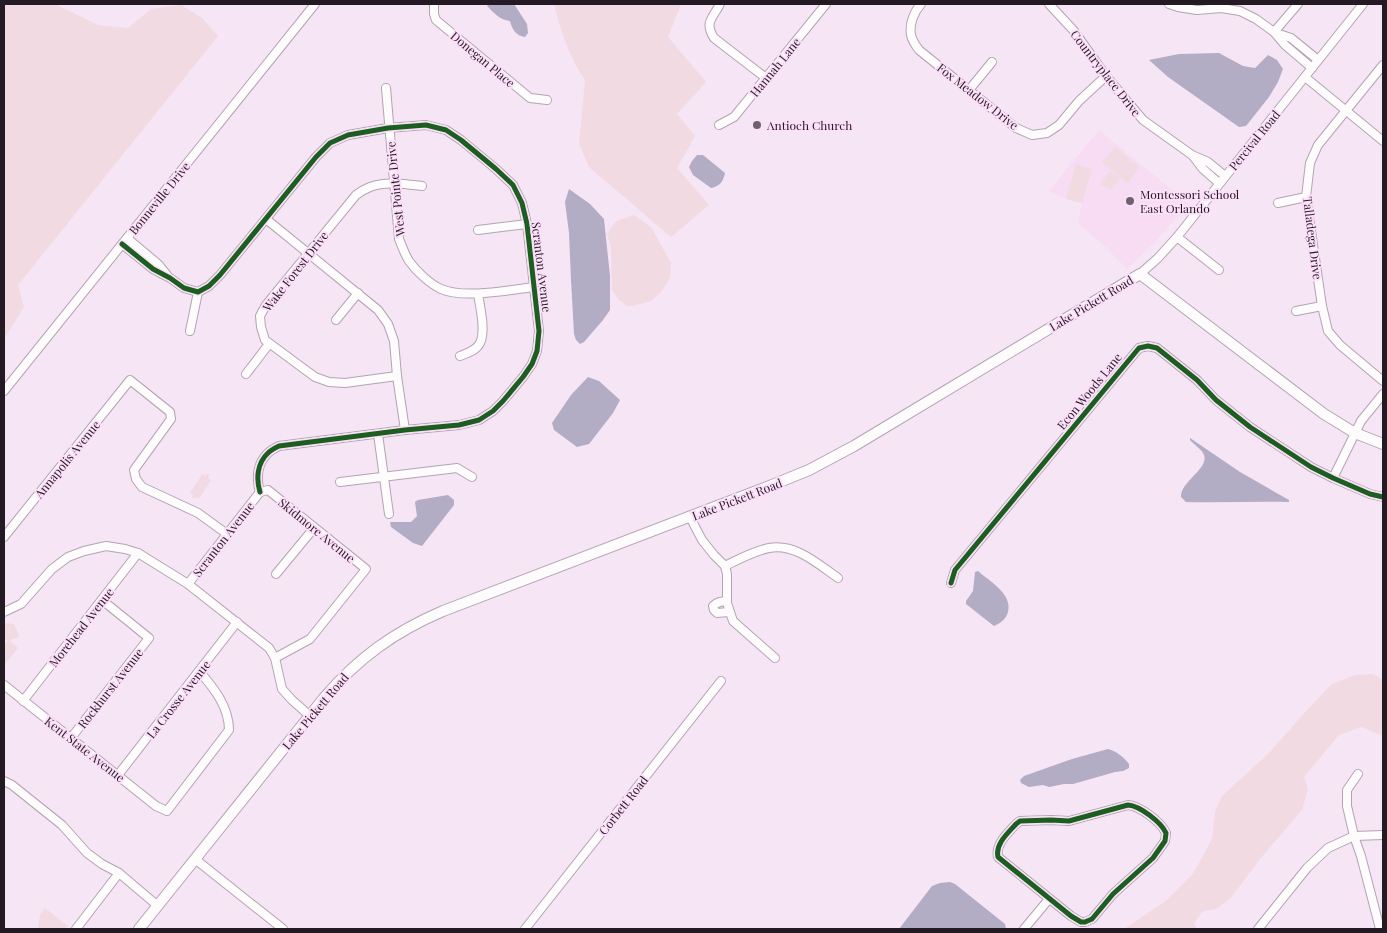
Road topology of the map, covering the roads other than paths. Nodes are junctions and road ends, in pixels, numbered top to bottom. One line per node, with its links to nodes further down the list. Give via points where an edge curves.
1 (315, 4): 36 (street, Bonneville Drive)
2 (434, 4): 20 (street, Donegan Place, via 436,20 530,98)
3 (720, 4): 17 (street, via 709,30 714,38)
4 (826, 4): 17 (street, Hannah Lane)
5 (921, 4): 19 (street, Fox Meadow Drive, via 911,23 911,37 919,50)
6 (1049, 4): 15 (street, Countryplace Drive, via 1074,31)
7 (1169, 4): 10 (street, via 1197,10 1221,8 1240,11)
8 (1298, 4): 10 (street)
9 (1363, 4): 11 (street, Percival Road)
10 (1274, 32): 11 (street, via 1291,38); 14 (street)
11 (1318, 60): 14 (street, Percival Road)
12 (992, 62): 19 (street)
13 (1383, 65): 21 (street, Talladega Drive)
14 (1312, 68): 16 (street, Percival Road)
15 (1106, 76): 19 (street, Fox Meadow Drive, via 1059,125 1047,133 1032,134 1016,128); 25 (street, Countryplace Drive, via 1143,120)
16 (1304, 77): 21 (street); 26 (street, Percival Road)
17 (766, 78): 22 (street, Hannah Lane, via 734,118)
18 (386, 88): 23 (street, West Pointe Drive)
19 (969, 90)
20 (547, 100)
21 (1346, 111): 24 (street); 30 (street, Talladega Drive, via 1318,145 1310,163)
22 (719, 126)
23 (388, 128): 28 (street, West Pointe Drive); 32 (street, Scranton Avenue, via 348,135 330,144); 33 (street, Scranton Avenue, via 426,125 446,130 461,140 513,185 522,203)
24 (1383, 141)
25 (1192, 155): 26 (street, Countryplace Drive, via 1208,162); 27 (street, Countryplace Drive)
26 (1225, 176): 27 (street, Percival Road)
27 (1219, 183): 35 (street, Percival Road)
28 (394, 184): 29 (street, Wake Forest Drive); 37 (street, Wake Forest Drive, via 371,187 356,195); 43 (street, West Pointe Drive, via 399,240 408,260 420,274 441,289)
29 (422, 186)
30 (1306, 196): 31 (street); 44 (street, Talladega Drive)
31 (1278, 203)
32 (266, 219): 37 (street); 41 (street, Scranton Avenue, via 209,286)
33 (526, 224): 34 (street); 40 (street, Scranton Avenue)
34 (478, 230)
35 (1177, 237): 38 (street); 39 (street, Percival Road)
36 (124, 241): 41 (street, via 158,264 184,288); 53 (street, Bonneville Drive)
37 (308, 254): 42 (street); 48 (street, Wake Forest Drive, via 260,316)
38 (1219, 270)
39 (1140, 274): 56 (main road, Lake Pickett Road, via 1303,400); 66 (main road, Lake Pickett Road, via 835,456 794,476)
40 (534, 287): 43 (street, West Pointe Drive); 55 (street, Scranton Avenue, via 540,331 537,351 532,364 503,401 479,420)
41 (198, 292): 47 (street)
42 (358, 293): 46 (street); 51 (street, via 378,310 388,324 394,341)
43 (478, 294): 49 (street, via 483,328 480,343)
44 (1322, 306): 45 (street); 52 (street, Talladega Drive, via 1328,331)
45 (1296, 311)
46 (336, 320)
47 (190, 331)
48 (269, 344): 50 (street); 51 (street, via 315,377 329,382)
49 (460, 356)
50 (246, 374)
51 (397, 376): 55 (street)
52 (1383, 381)
53 (4, 391)
54 (1383, 394): 56 (street)
55 (405, 430): 57 (street, Scranton Avenue)
56 (1355, 432): 58 (main road, Lake Pickett Road); 61 (street)
57 (378, 434): 59 (street); 63 (street, Scranton Avenue, via 279,446 267,454 258,471)
58 (1383, 444)
59 (384, 477): 60 (street, via 457,468); 62 (street); 65 (street)
60 (472, 477)
61 (1334, 478): 64 (street, Econ Woods Lane); 74 (street, Econ Woods Lane, via 1311,467 1250,427 1157,348 1139,348 955,570)
62 (340, 482)
63 (260, 492): 67 (street, Skidmore Avenue, via 268,490); 68 (street, Scranton Avenue)
64 (1383, 497)
65 (389, 514)
66 (690, 517): 71 (street, via 702,540); 87 (main road, Lake Pickett Road, via 458,605 407,628 350,669)
67 (314, 528): 72 (street); 81 (street, Skidmore Avenue, via 366,569 310,639)
68 (227, 534): 69 (street, Annapolis Avenue, via 198,513 142,487 136,478 134,470 171,419 170,412 130,380); 75 (street, Scranton Avenue)
69 (4, 537)
70 (138, 553): 75 (street); 76 (street, Morehead Avenue); 78 (street, via 106,546 68,557 52,569 21,604)
71 (725, 566): 73 (street, via 770,548 788,548); 77 (street)
72 (276, 574)
73 (838, 578)
74 (951, 583)
75 (188, 584): 80 (street)
76 (102, 600): 86 (street, Morehead Avenue); 88 (street, Rockhurst Avenue, via 149,638)
77 (727, 601): 79 (street); 79 (street, via 718,602 714,610 717,613)
78 (4, 612)
79 (729, 612): 82 (street, via 735,624)
80 (237, 622): 81 (street, via 270,648); 83 (street, La Crosse Avenue)
81 (276, 658): 87 (street, via 282,689)
82 (775, 658)
83 (199, 671): 90 (street, La Crosse Avenue); 90 (street, Kent State Avenue, via 224,706 229,730 167,811)
84 (721, 681): 101 (street, Corbett Road)
85 (4, 685): 86 (street, Kent State Avenue)
86 (23, 701): 88 (street, Kent State Avenue)
87 (310, 716): 94 (main road, Lake Pickett Road)
88 (71, 738): 90 (street, Kent State Avenue)
89 (1358, 774): 93 (street, via 1347,790)
90 (118, 775)
91 (4, 780): 95 (street, via 62,825 87,853)
92 (1383, 835): 93 (street)
93 (1354, 836): 103 (street, via 1328,848 1307,868); 104 (street)
94 (195, 860): 97 (main road, Lake Pickett Road); 100 (street)
95 (119, 874): 97 (street); 98 (street)
96 (1049, 898): 96 (street, via 997,854 999,845 1020,821 1069,820 1128,805 1140,808 1165,830 1165,841 1159,851 1088,921 1077,920); 102 (street)
97 (158, 906): 99 (main road, Lake Pickett Road)
98 (76, 929)
99 (139, 929)
100 (283, 929)
101 (524, 929)
102 (1024, 929)
103 (1258, 929)
104 (1380, 929)

